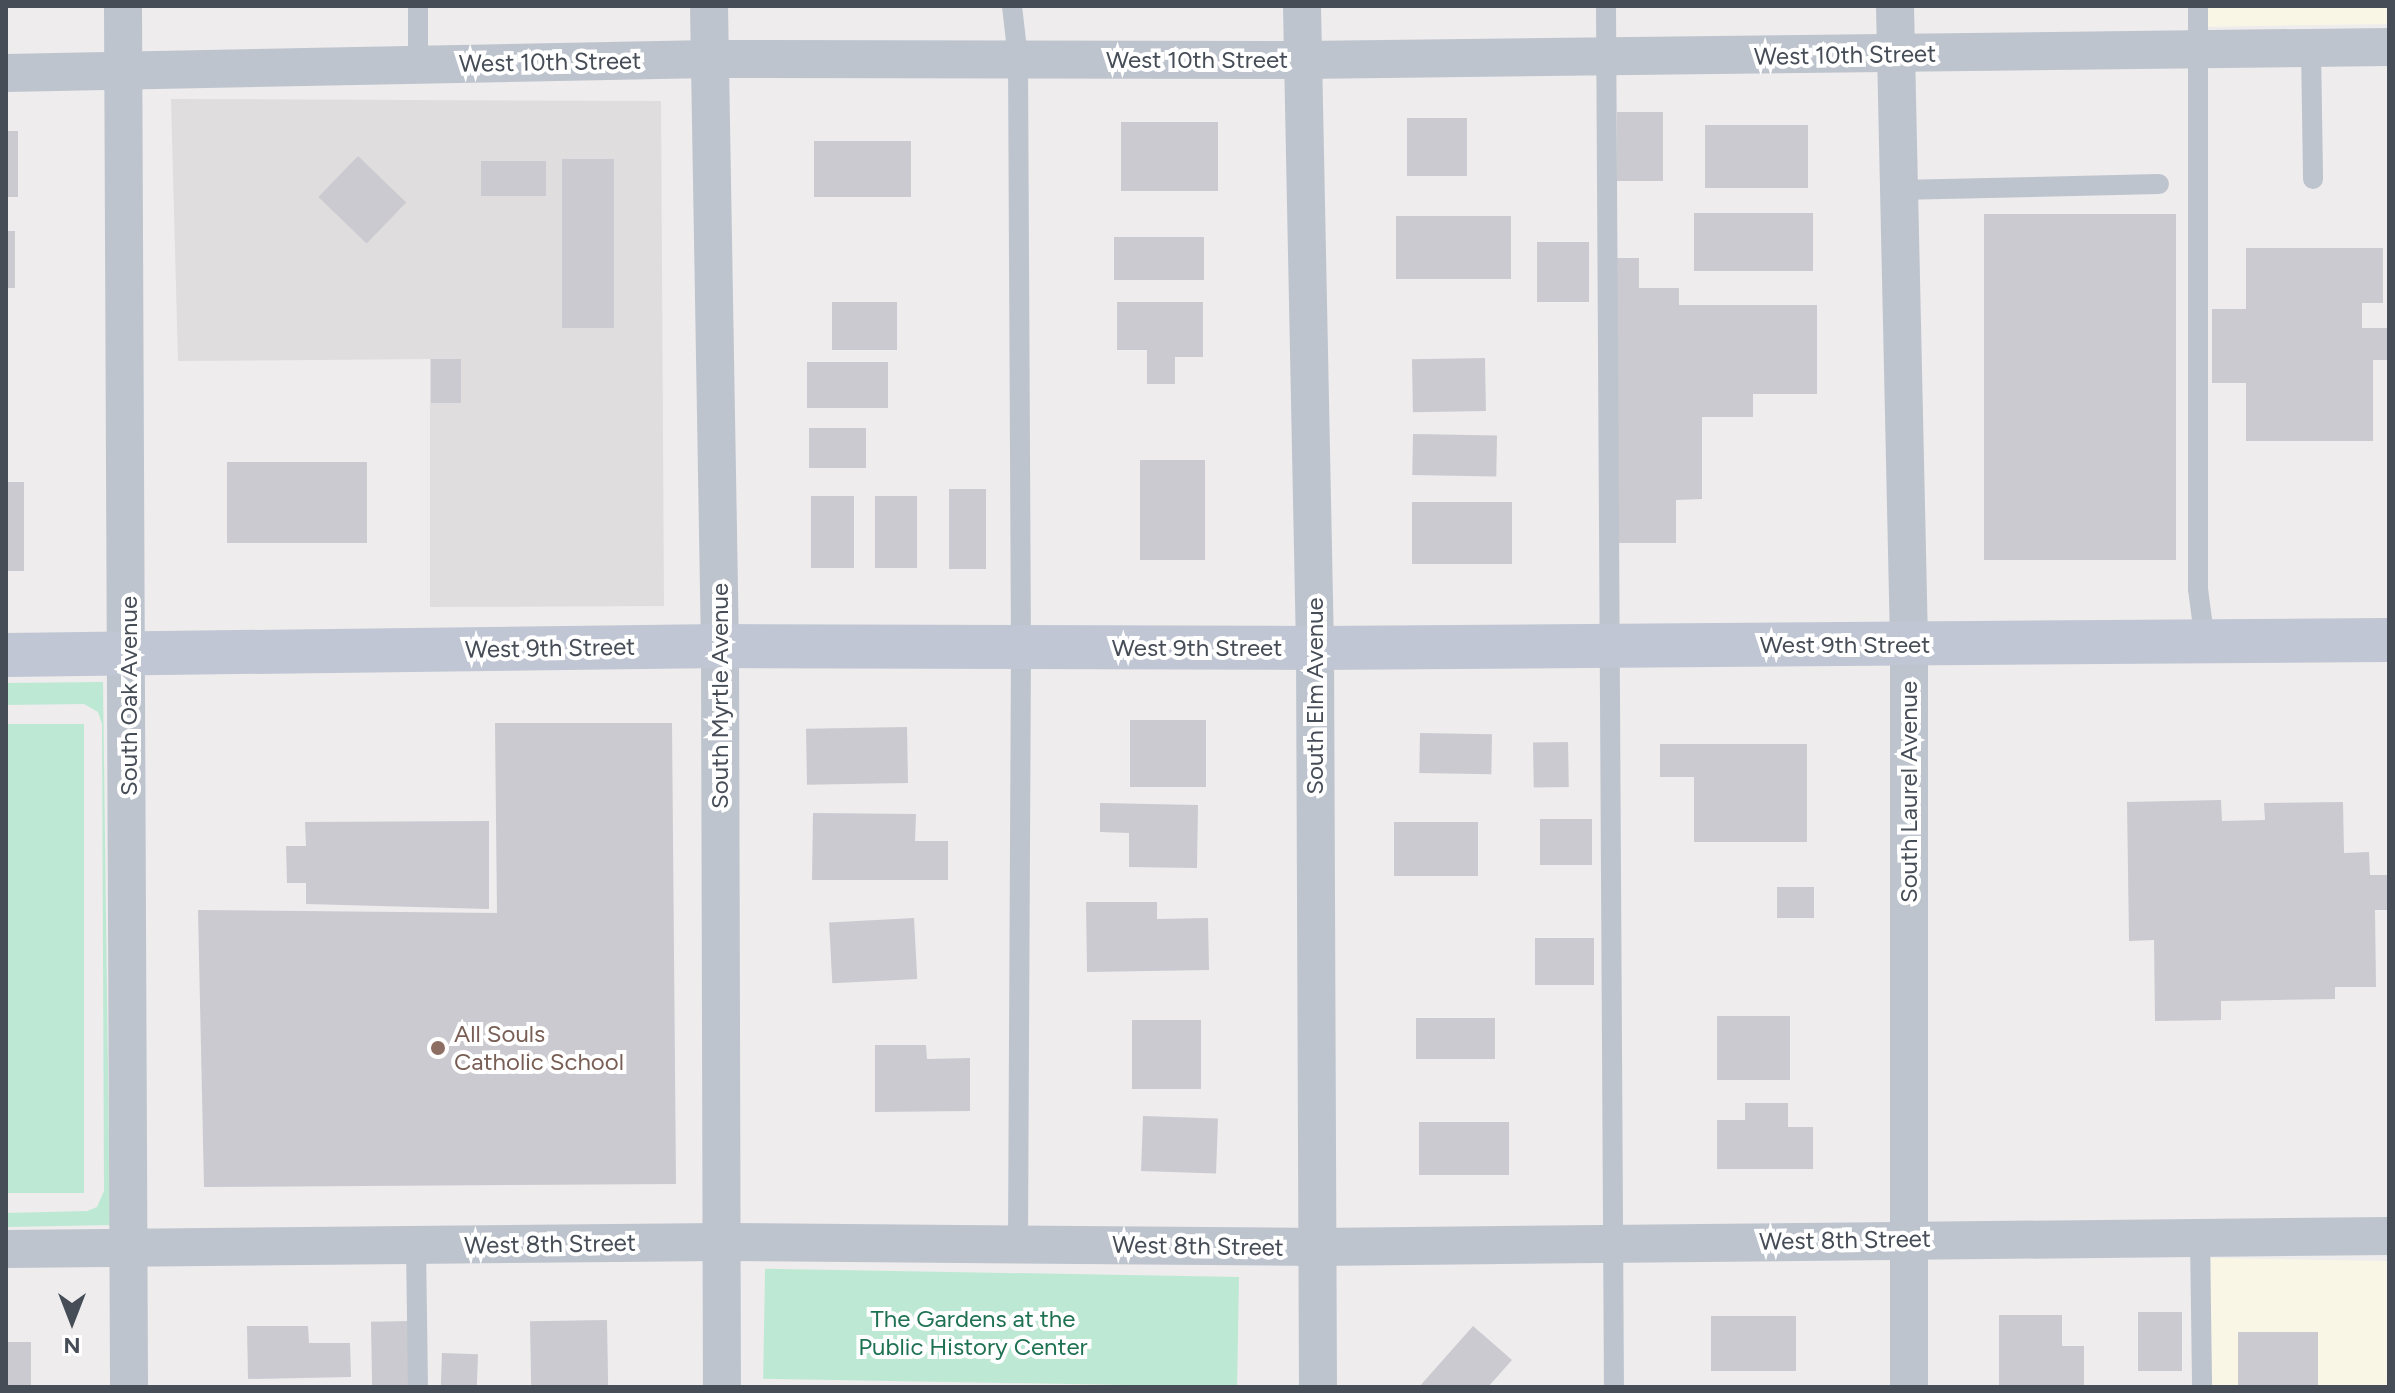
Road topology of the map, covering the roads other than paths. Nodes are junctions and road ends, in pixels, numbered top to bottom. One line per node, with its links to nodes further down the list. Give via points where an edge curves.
1 (123, 6): 19 (street, South Oak Avenue)
2 (418, 6): 17 (lane)
3 (709, 6): 14 (street, South Myrtle Avenue)
4 (1012, 6): 15 (lane)
5 (1302, 6): 16 (street, South Elm Avenue)
6 (1606, 6): 13 (lane)
7 (1895, 6): 12 (street, South Laurel Avenue)
8 (2198, 6): 11 (lane)
9 (2389, 47): 10 (street, West 10th Street)
10 (2311, 48): 11 (street, West 10th Street); 20 (lane)
11 (2198, 50): 12 (street, West 10th Street); 24 (lane, via 2198,589)
12 (1895, 55): 13 (street, West 10th Street); 22 (street, South Laurel Avenue)
13 (1607, 57): 16 (street, West 10th Street); 27 (lane)
14 (709, 59): 15 (street, West 10th Street); 17 (street, West 10th Street); 26 (street, South Myrtle Avenue)
15 (1018, 59): 16 (street, West 10th Street); 28 (lane)
16 (1302, 60): 29 (street, South Elm Avenue)
17 (418, 65): 19 (street, West 10th Street)
18 (6, 73): 19 (street, West 10th Street)
19 (124, 73): 30 (street, South Oak Avenue)
20 (2313, 179)
21 (2159, 184): 22 (lane)
22 (1897, 190): 25 (street, South Laurel Avenue)
23 (2389, 640): 24 (street, West 9th Street)
24 (2205, 642): 25 (street, West 9th Street)
25 (1909, 645): 27 (street, West 9th Street); 34 (street, South Laurel Avenue)
26 (720, 646): 28 (street, West 9th Street); 30 (street, West 9th Street); 35 (street, South Myrtle Avenue)
27 (1613, 646): 29 (street, West 9th Street); 36 (lane)
28 (1021, 647): 29 (street, West 9th Street); 38 (lane)
29 (1315, 648): 39 (street, South Elm Avenue)
30 (129, 653): 31 (street, West 9th Street); 40 (street, South Oak Avenue)
31 (6, 655)
32 (2389, 1236): 33 (street, West 8th Street)
33 (2200, 1237): 34 (street, West 8th Street); 48 (lane)
34 (1907, 1239): 36 (street, West 8th Street); 47 (street, South Laurel Avenue)
35 (721, 1242): 37 (street, West 8th Street); 38 (street, West 8th Street); 44 (street, South Myrtle Avenue)
36 (1614, 1243): 39 (street, West 8th Street); 46 (lane)
37 (416, 1245): 40 (street, West 8th Street); 43 (lane)
38 (1018, 1245): 39 (street, West 8th Street)
39 (1316, 1247): 45 (street, South Elm Avenue)
40 (130, 1248): 41 (street, West 8th Street); 42 (street, South Oak Avenue)
41 (6, 1249)
42 (129, 1387)
43 (418, 1387)
44 (722, 1387)
45 (1318, 1387)
46 (1614, 1387)
47 (1909, 1387)
48 (2202, 1387)

